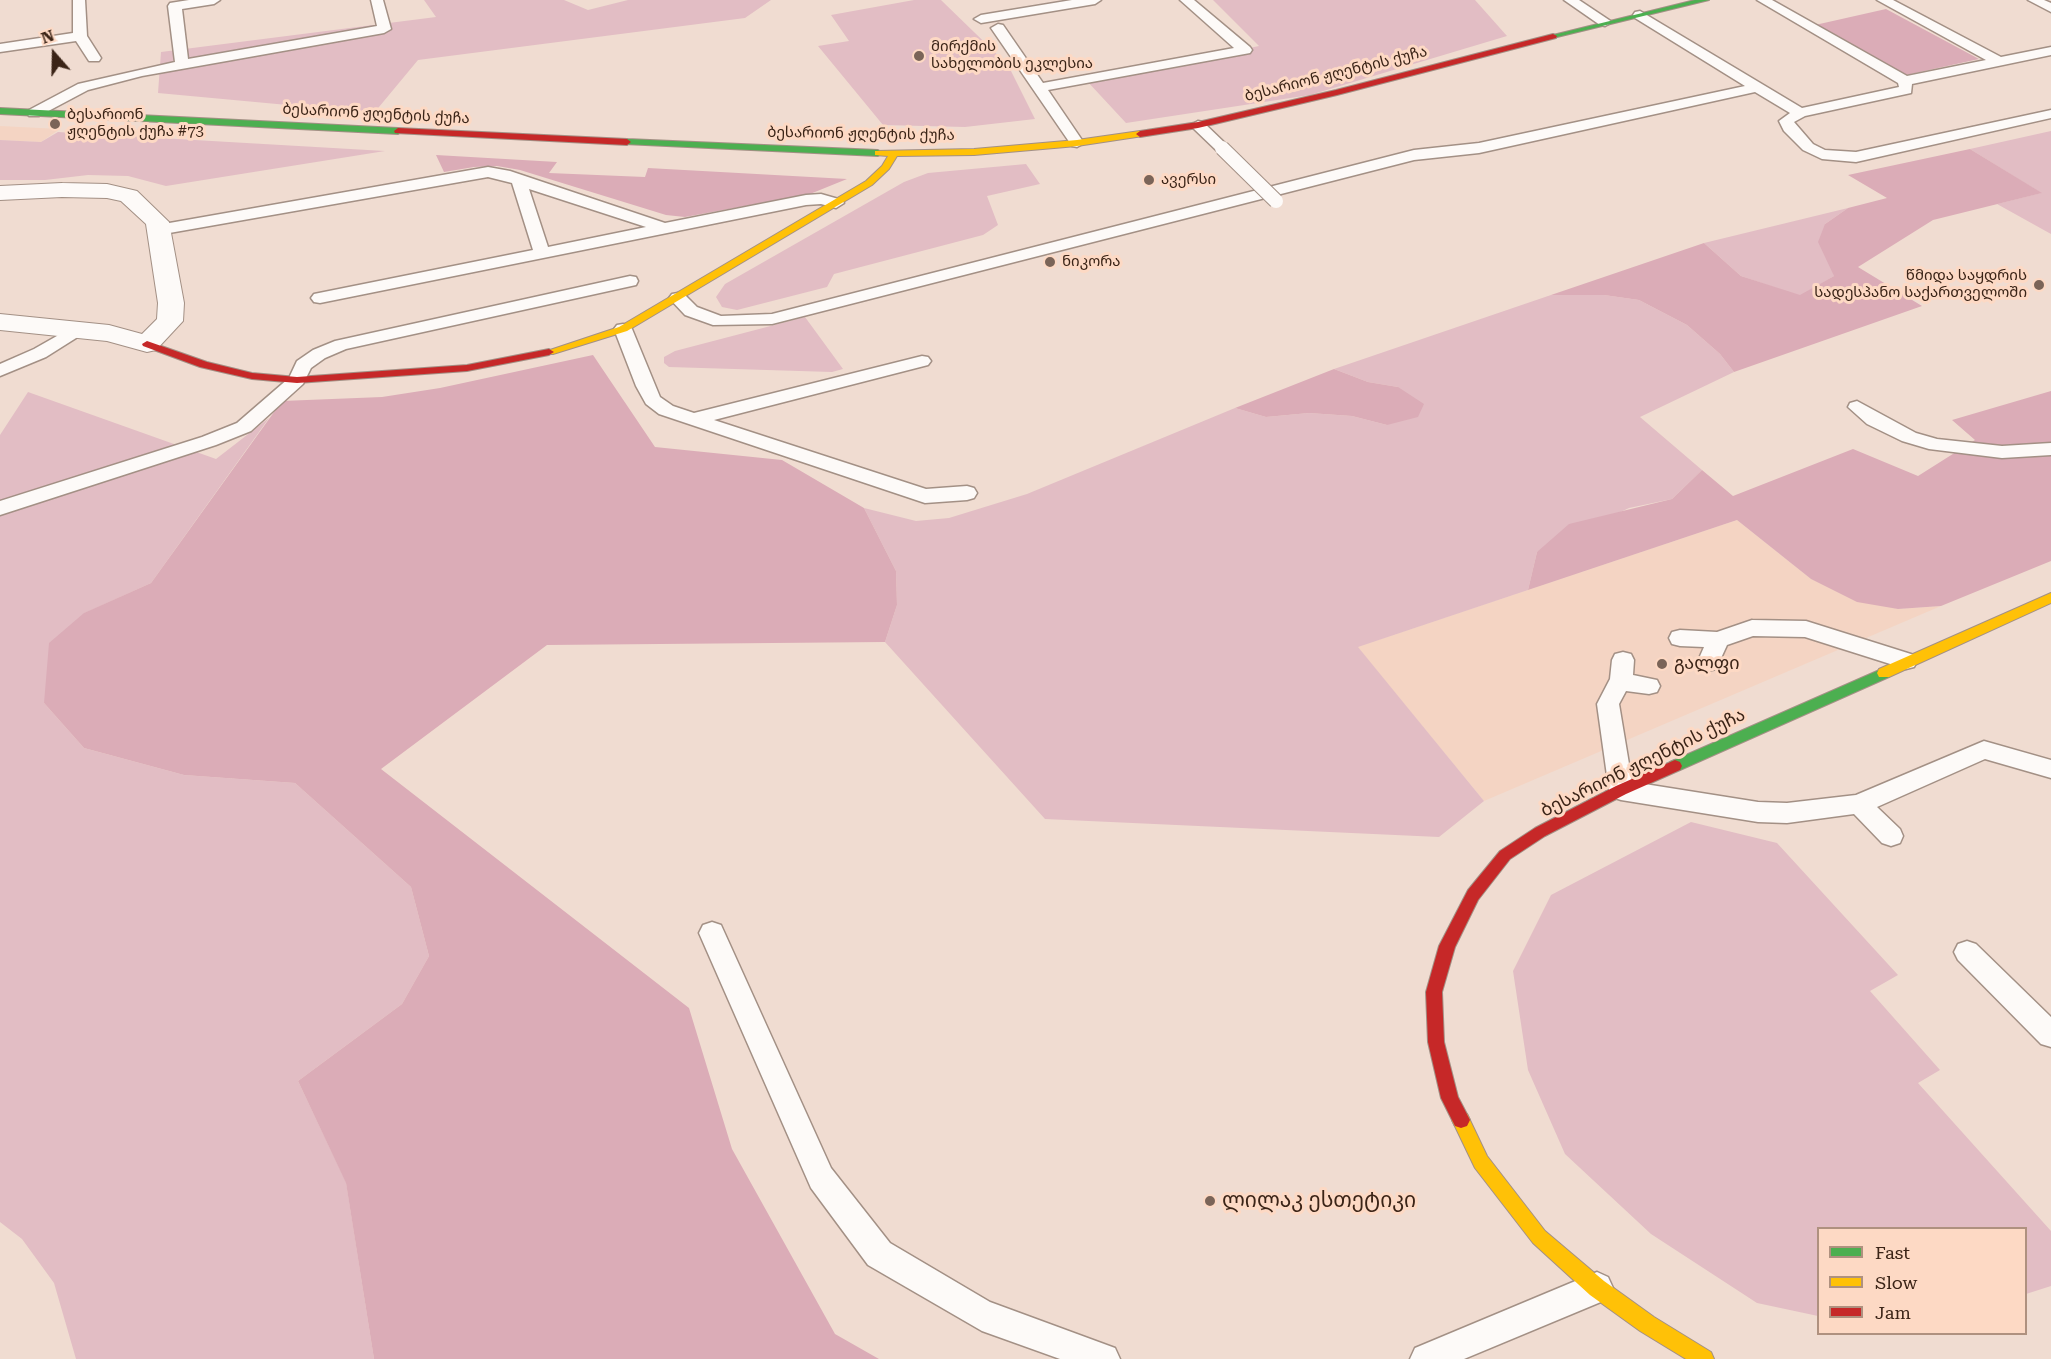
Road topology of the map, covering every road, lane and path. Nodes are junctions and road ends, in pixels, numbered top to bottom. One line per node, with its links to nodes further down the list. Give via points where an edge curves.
1 (80, 0): 16 (lane)
2 (214, 0): 21 (lane, via 176,6)
3 (377, 0): 21 (lane, via 384,29)
4 (1095, 0): 13 (lane)
5 (1186, 0): 24 (lane, via 1245,50)
6 (1570, 0): 14 (lane)
7 (1705, 0): 12 (main road, ბესარიონ ჟღენტის ქუჩა)
8 (1762, 0): 22 (lane)
9 (1883, 0): 20 (lane)
10 (2034, 0): 11 (lane)
11 (2051, 8)
12 (1640, 15): 14 (main road, ბესარიონ ჟღენტის ქუჩა); 23 (lane)
13 (981, 19)
14 (1605, 22): 29 (main road, ბესარიონ ჟღენტის ქუჩა)
15 (998, 27): 24 (lane)
16 (80, 36): 17 (lane); 19 (lane)
17 (0, 48)
18 (2051, 51): 20 (lane)
19 (94, 58)
20 (2000, 62): 22 (lane)
21 (182, 65): 26 (lane, via 83,87)
22 (1905, 81): 27 (lane, via 1906,90)
23 (1758, 87): 27 (lane); 41 (lane, via 1479,148 1414,155 772,319 719,321 691,311)
24 (1038, 88): 30 (lane)
25 (0, 111): 26 (main road, ბესარიონ ჟღენტის ქუჩა)
26 (34, 113): 31 (main road, ბესარიონ ჟღენტის ქუჩა)
27 (1800, 113): 28 (lane, via 1786,121 1816,158 1857,157)
28 (2051, 114)
29 (1198, 125): 30 (main road, ბესარიონ ჟღენტის ქუჩა); 34 (lane, bridge)
30 (1077, 143): 31 (main road, ბესარიონ ჟღენტის ქუჩა)
31 (893, 154): 35 (main road, via 869,183)
32 (519, 180): 36 (lane); 37 (lane, via 488,172 468,174); 38 (lane)
33 (0, 193): 37 (street, via 107,191 129,196 157,222)
34 (1276, 201)
35 (836, 203): 36 (lane, via 806,200); 41 (main road)
36 (666, 229): 38 (lane)
37 (158, 230): 45 (street, via 171,303 170,321)
38 (542, 254): 40 (lane)
39 (630, 281): 48 (lane, via 341,345 303,365)
40 (320, 298)
41 (678, 298): 44 (main road)
42 (0, 322): 43 (street)
43 (78, 329): 45 (street); 47 (lane, via 39,353)
44 (623, 329): 48 (main road, via 530,358 387,375); 50 (lane, via 653,400 666,410)
45 (147, 344): 48 (main road, via 204,365 252,376)
46 (922, 361): 50 (lane)
47 (0, 370)
48 (297, 380): 53 (lane, via 244,427)
49 (1857, 407): 51 (lane, via 1874,420 1936,445 2002,452)
50 (694, 419): 52 (lane, via 925,496)
51 (2051, 449)
52 (967, 493)
53 (0, 508)
54 (2051, 597): 57 (main road, ბესარიონ ჟღენტის ქუჩა)
55 (1680, 638): 56 (lane)
56 (1718, 640): 57 (lane, via 1752,628 1806,629); 58 (lane)
57 (1906, 660): 61 (main road, ბესარიონ ჟღენტის ქუჩა)
58 (1707, 663)
59 (1649, 686): 61 (lane, via 1622,671 1608,704)
60 (2051, 769): 62 (lane, via 1984,750)
61 (1621, 790): 62 (lane, via 1777,813); 67 (main road, ბესარიონ ჟღენტის ქუჩა, via 1505,855 1473,895 1447,946 1434,992 1436,1042 1450,1098 1481,1162 1539,1237)
62 (1859, 804): 63 (lane)
63 (1891, 836)
64 (712, 933): 68 (lane, via 821,1178 879,1254 982,1315)
65 (1967, 952): 66 (lane)
66 (2051, 1035)
67 (1597, 1288): 69 (lane); 70 (main road, ბესარიონ ჟღენტის ქუჩა)
68 (1104, 1359)
69 (1426, 1359)
70 (1704, 1359)

